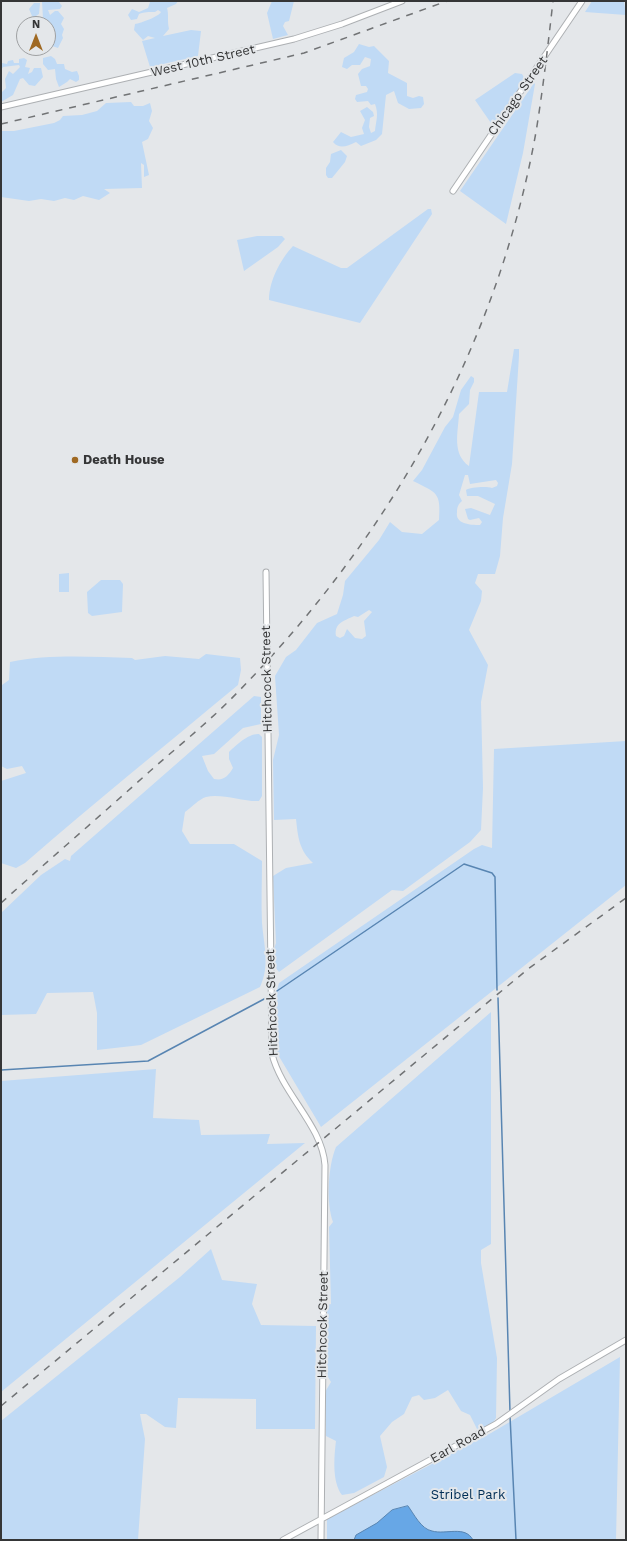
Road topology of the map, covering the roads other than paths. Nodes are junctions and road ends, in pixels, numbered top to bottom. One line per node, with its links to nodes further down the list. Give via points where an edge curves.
1 (402, 1): 3 (street, West 10th Street, via 294,39)
2 (582, 1): 4 (street, Chicago Street)
3 (1, 108)
4 (453, 191)
5 (266, 572): 7 (street, Hitchcock Street, via 272,1054 284,1085 322,1144 325,1165)
6 (626, 1340): 7 (street, Earl Road, via 559,1379 496,1424)
7 (321, 1519): 8 (street, Earl Road); 9 (street, Hitchcock Street)
8 (284, 1540)
9 (321, 1540)

